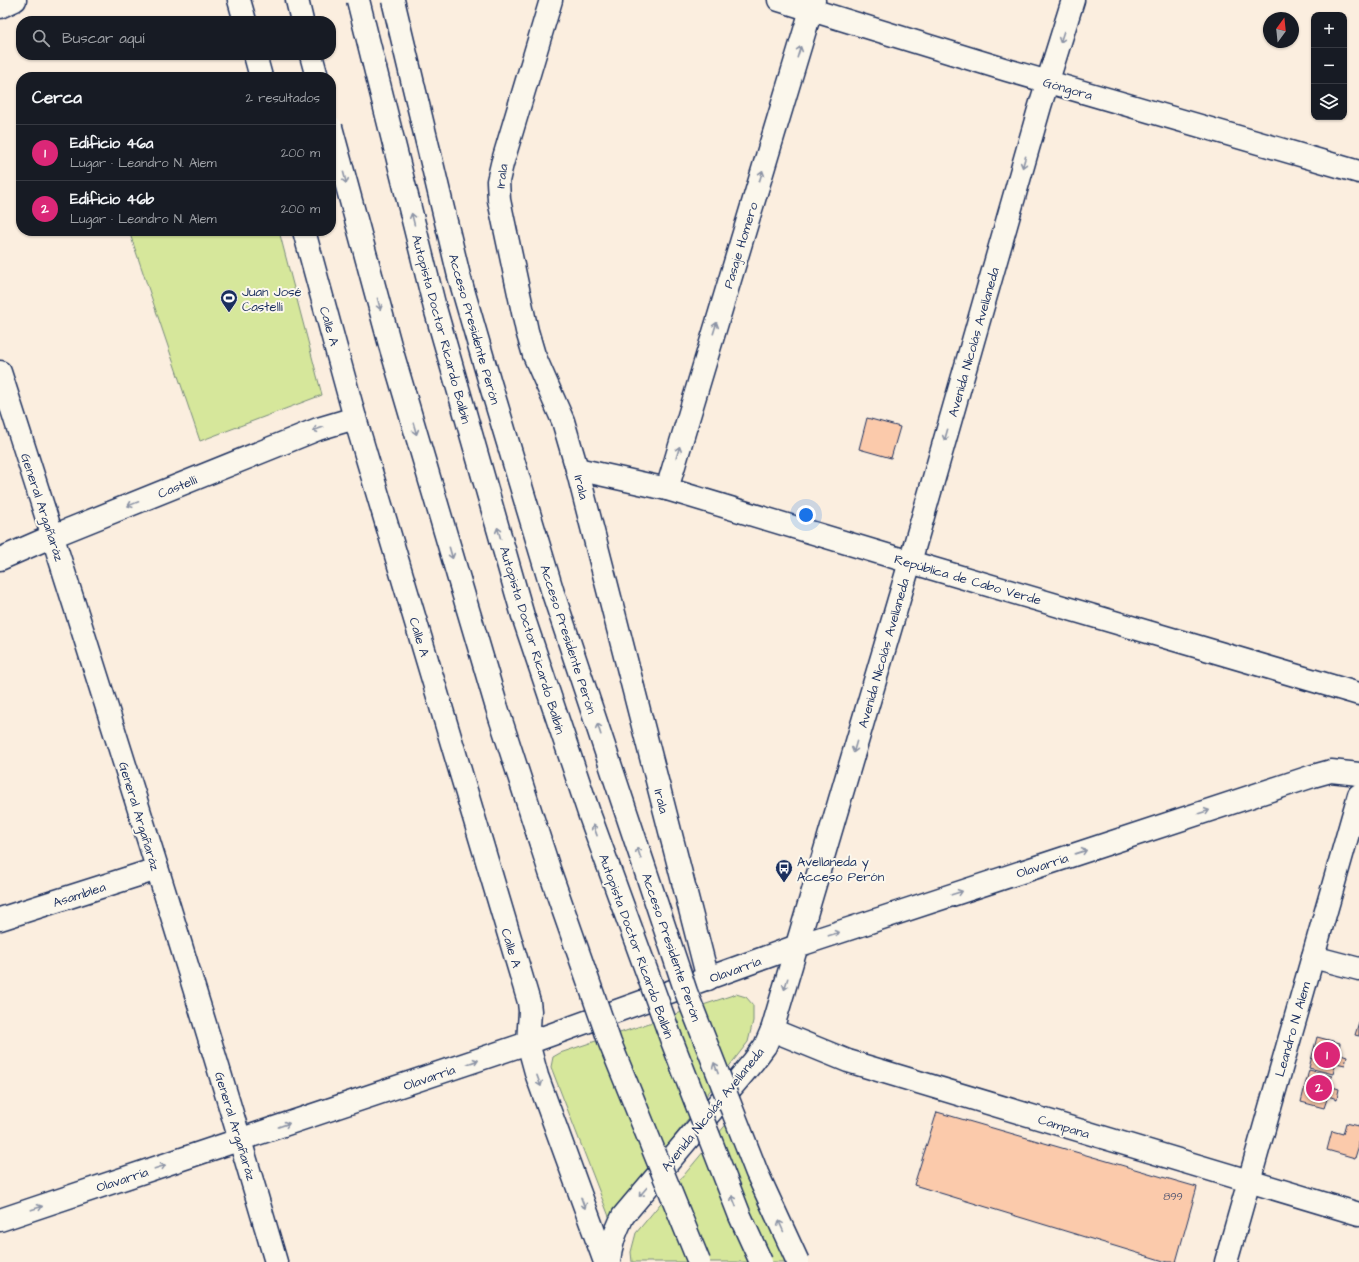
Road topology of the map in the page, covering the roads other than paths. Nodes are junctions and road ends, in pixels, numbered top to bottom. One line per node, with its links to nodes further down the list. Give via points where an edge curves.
1 (15, 0): 10 (main road)
2 (239, 0): 11 (main road)
3 (296, 0): 12 (main road)
4 (358, 0): 47 (main road, Autopista Doctor Ricardo Balbín, one-way to 4, bridge, via 740,1216 672,1041 590,816 523,616 435,308)
5 (393, 0): 48 (main road, Acceso Presidente Perón, one-way to 5, bridge, via 758,1173 686,992 553,592 460,276)
6 (551, 0): 23 (main road, Irala, via 502,164 498,181 499,200 527,331 534,355 563,421)
7 (779, 0): 9 (main road, Góngora)
8 (1073, 0): 17 (main road, Avenida Nicolás Avellaneda, one-way to 17)
9 (813, 5): 17 (main road, Góngora); 24 (main road, Pasaje Homero, one-way to 9)
10 (0, 7)
11 (244, 16)
12 (301, 16)
13 (256, 60): 15 (main road)
14 (312, 60): 16 (main road)
15 (260, 72)
16 (316, 72)
17 (1048, 82): 19 (main road, Góngora); 27 (main road, Avenida Nicolás Avellaneda, one-way to 27)
18 (336, 145): 46 (main road, one-way to 46, bridge, via 392,352 497,708 545,857 610,1043)
19 (1359, 172)
20 (305, 236): 22 (main road, Calle A)
21 (0, 372): 25 (main road, General Argañaráz)
22 (356, 418): 25 (main road, Castelli, one-way to 25, via 318,429); 38 (main road, Calle A, via 528,1002)
23 (577, 469): 24 (main road, República de Cabo Verde); 36 (main road, Irala)
24 (667, 489): 27 (main road, República de Cabo Verde)
25 (52, 536): 26 (main road, Castelli); 31 (main road, General Argañaráz)
26 (0, 559)
27 (910, 562): 28 (main road, República de Cabo Verde); 33 (main road, Avenida Nicolás Avellaneda, one-way to 33)
28 (1359, 694)
29 (1359, 774): 33 (main road, Olavarría, one-way to 29, via 1313,776 1331,771)
30 (1359, 795): 34 (main road, Leandro N. Alem)
31 (157, 869): 32 (main road, Asamblea); 39 (main road, General Argañaráz)
32 (0, 919)
33 (797, 946): 36 (main road, Olavarría); 37 (main road, Avenida Nicolás Avellaneda, one-way to 37)
34 (1313, 957): 35 (main road); 40 (main road, Leandro N. Alem)
35 (1359, 969)
36 (708, 979): 38 (main road, Olavarría)
37 (772, 1030): 40 (main road, Campana, via 848,1061); 45 (main road, Avenida Nicolás Avellaneda, one-way to 45, via 765,1046 753,1062 623,1216 614,1235)
38 (528, 1044): 39 (main road, Olavarría, one-way to 38); 44 (main road, one-way to 44, via 537,1076)
39 (240, 1140): 42 (main road, Olavarría, one-way to 39); 43 (main road, General Argañaráz)
40 (1248, 1182): 41 (main road, Campana); 49 (main road, Leandro N. Alem)
41 (1359, 1214)
42 (0, 1220)
43 (276, 1262)
44 (605, 1262)
45 (609, 1262)
46 (700, 1262)
47 (761, 1262)
48 (798, 1262)
49 (1226, 1262)

